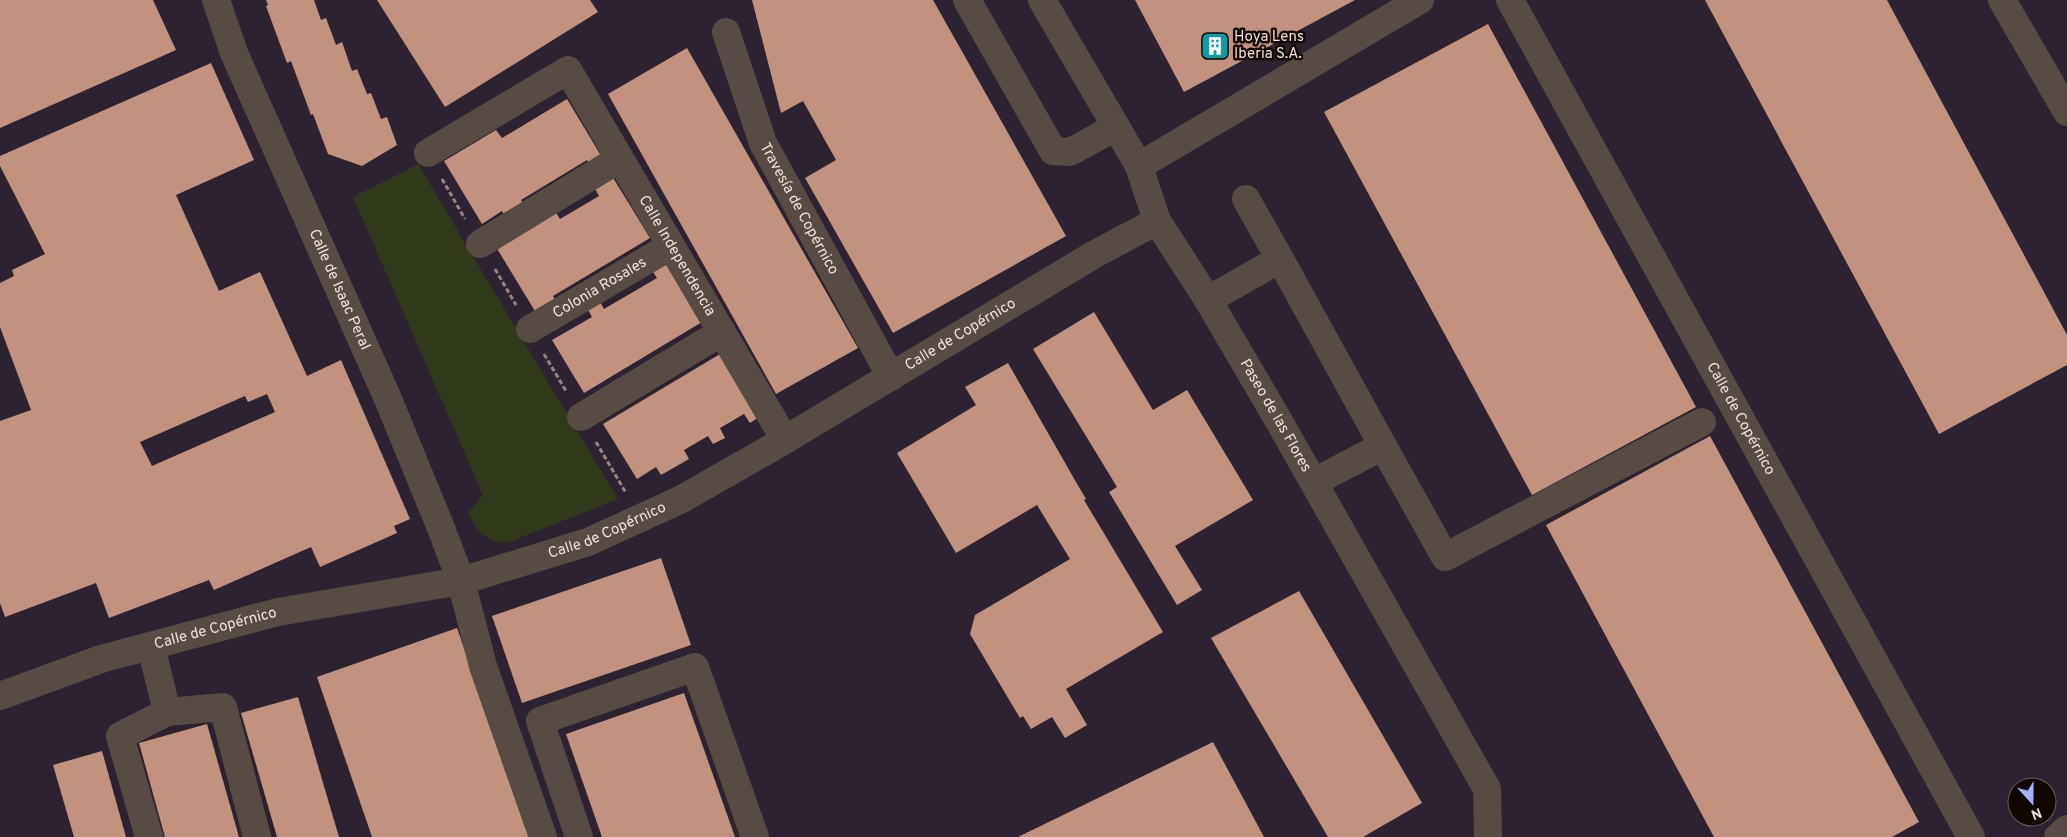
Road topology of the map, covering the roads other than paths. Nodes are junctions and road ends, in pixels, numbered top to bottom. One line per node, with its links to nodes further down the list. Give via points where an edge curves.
1 (216, 0): 27 (street, Calle de Isaac Peral, via 234,53 392,408)
2 (967, 0): 9 (street, via 1053,150 1070,152)
3 (1042, 0): 9 (street, Paseo de las Flores)
4 (1420, 0): 12 (street)
5 (1510, 0): 38 (street, Calle de Copérnico)
6 (2002, 0): 8 (street)
7 (726, 32): 21 (street, Travesía de Copérnico, via 764,142)
8 (2067, 112)
9 (1116, 127): 12 (street, Paseo de las Flores)
10 (428, 153): 11 (street, Calle Independencia, via 568,70)
11 (619, 159): 15 (street); 16 (street, Calle Independencia)
12 (1139, 166): 14 (street, Paseo de las Flores)
13 (1246, 199): 17 (street)
14 (1157, 221): 18 (street, Paseo de las Flores); 21 (street, Calle de Copérnico, via 1095,254)
15 (480, 244)
16 (671, 246): 19 (street, Colonia Rosales); 20 (street, Calle Independencia)
17 (1280, 259): 18 (street); 25 (street)
18 (1208, 300): 26 (street, Paseo de las Flores)
19 (530, 329)
20 (722, 332): 22 (street); 24 (street, Calle Independencia)
21 (891, 377): 24 (street, Calle de Copérnico)
22 (581, 417)
23 (1702, 422): 25 (street, via 1445,557)
24 (785, 440): 27 (street, Calle de Copérnico, via 682,499 588,542)
25 (1383, 446): 26 (street)
26 (1314, 482): 37 (street, Paseo de las Flores, via 1487,790)
27 (461, 581): 28 (street, Calle de Copérnico, via 278,612); 34 (street, Calle de Isaac Peral, via 483,666)
28 (150, 646): 29 (street, Calle de Copérnico, via 101,659); 30 (street)
29 (0, 696)
30 (167, 712): 32 (street, via 120,736); 33 (street, via 223,707)
31 (2067, 829): 39 (street)
32 (148, 837)
33 (257, 837)
34 (543, 837)
35 (579, 837): 36 (street, via 540,722 695,667)
36 (755, 837)
37 (1488, 837)
38 (1971, 837)
39 (2058, 837)

